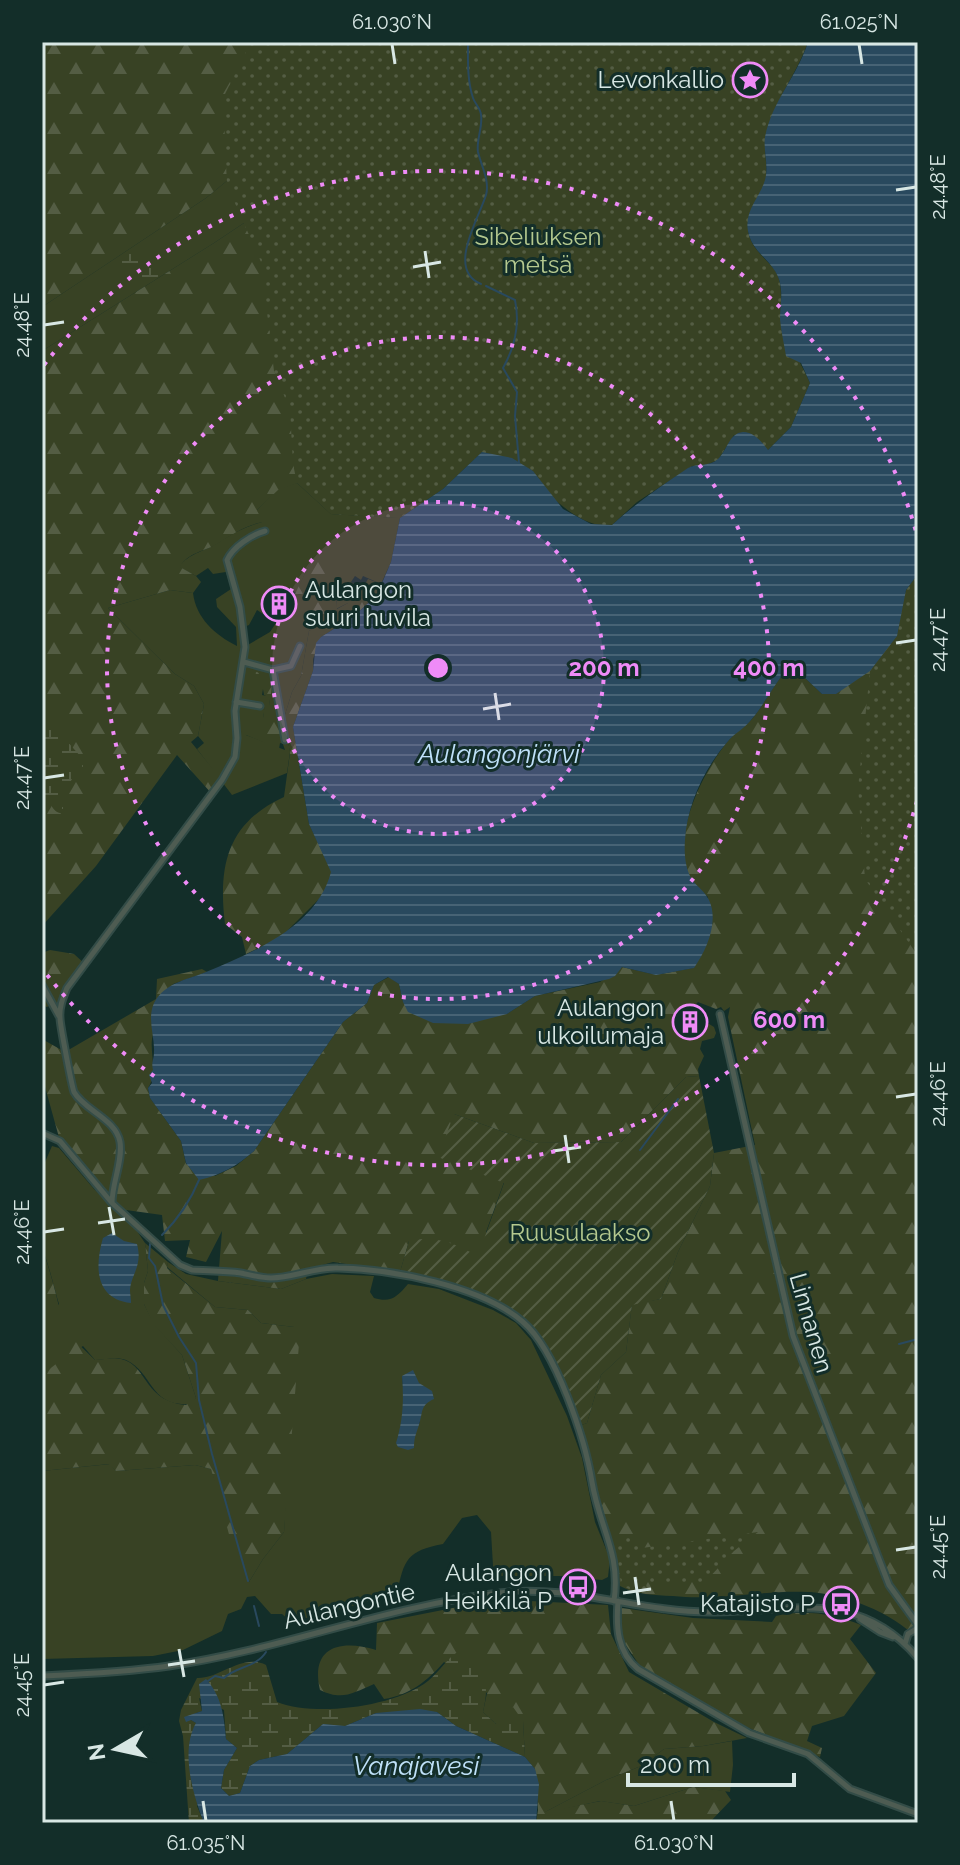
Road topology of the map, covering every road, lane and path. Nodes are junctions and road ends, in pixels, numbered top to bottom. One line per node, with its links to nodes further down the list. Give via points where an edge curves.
1 (265, 531): 3 (street, via 227,560 240,607)
2 (300, 646): 4 (street, via 291,666)
3 (244, 662): 4 (street); 5 (street)
4 (273, 670): 7 (street)
5 (236, 702): 6 (street); 10 (street, via 235,757 67,988)
6 (260, 706)
7 (285, 740)
8 (42, 985): 10 (street)
9 (720, 1014): 14 (street, Linnanen, via 793,1336 889,1585)
10 (60, 1018): 12 (street, via 74,1092 120,1138)
11 (42, 1133): 12 (street, via 60,1141)
12 (112, 1203): 13 (street, via 192,1270 271,1278 336,1268 416,1277 477,1296 523,1321 538,1337 580,1433 613,1551)
13 (616, 1601): 15 (street, Aulangontie, via 710,1612 805,1606 856,1616); 17 (street, Aulangontie, via 503,1592 170,1666); 18 (street, via 620,1644 638,1669 749,1733 808,1754 850,1789)
14 (917, 1628): 15 (street)
15 (905, 1644): 16 (street, Aulangontie)
16 (918, 1658)
17 (42, 1676)
18 (918, 1814)

